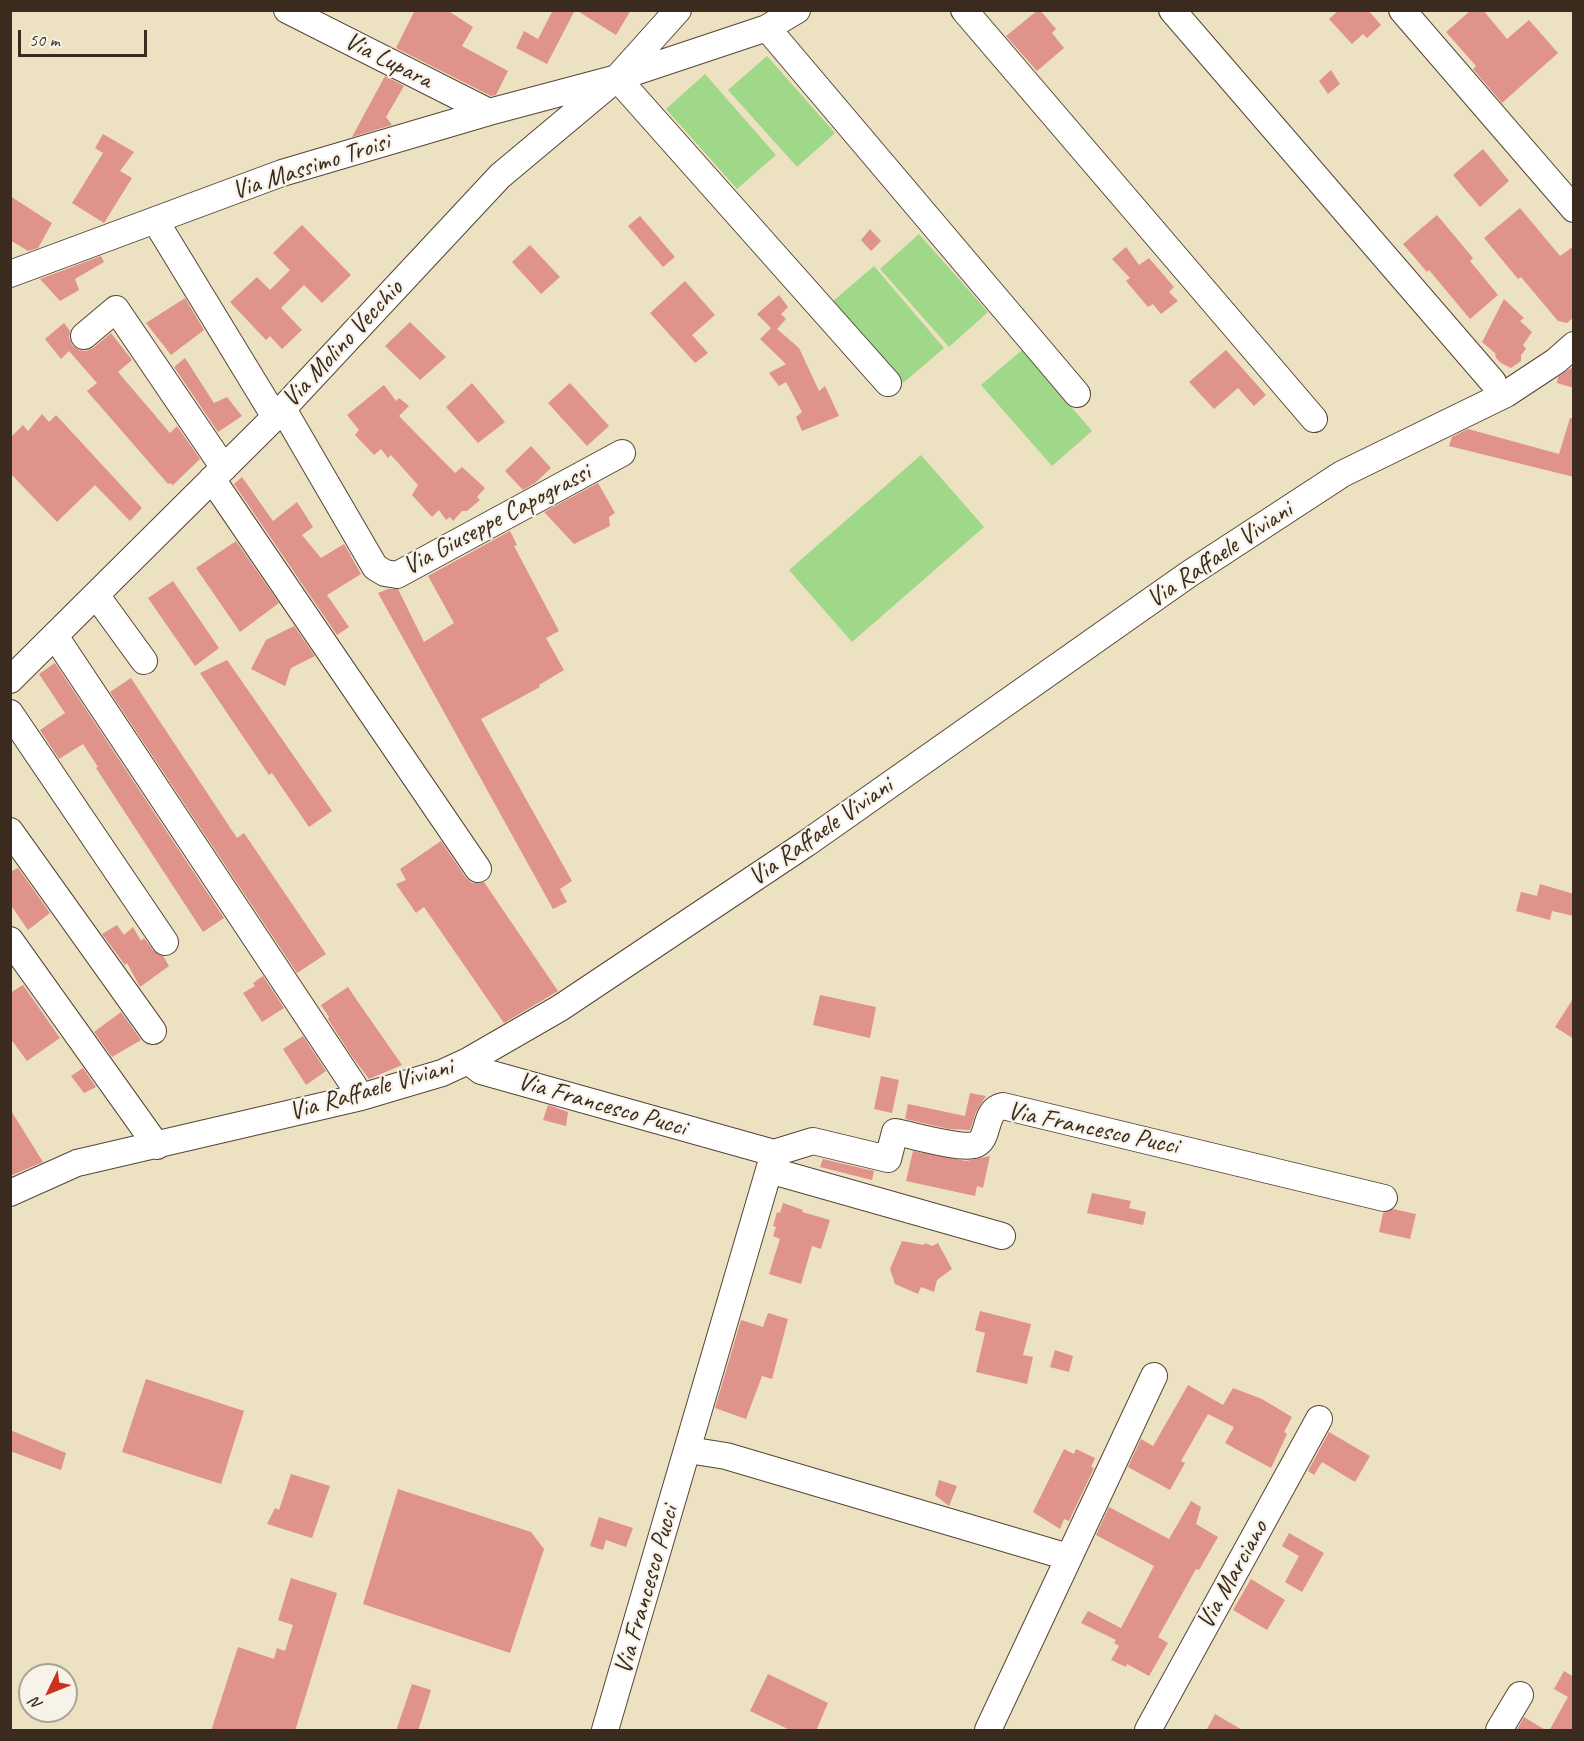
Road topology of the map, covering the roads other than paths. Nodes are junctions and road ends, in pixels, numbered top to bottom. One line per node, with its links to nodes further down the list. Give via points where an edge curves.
1 (286, 10): 9 (street, Via Lupara)
2 (678, 10): 8 (street, Via Molino Vecchio)
3 (797, 10): 7 (street, Via Massimo Troisi)
4 (964, 10): 19 (street)
5 (1172, 10): 15 (street)
6 (1402, 10): 10 (street)
7 (767, 28): 8 (street, Via Massimo Troisi); 17 (street)
8 (617, 78): 9 (street, Via Massimo Troisi); 16 (street); 18 (street, Via Molino Vecchio, via 500,176)
9 (489, 112): 12 (street, Via Massimo Troisi, via 282,173)
10 (1574, 209)
11 (161, 230): 18 (street, Via Giuseppe Capograssi)
12 (10, 274)
13 (84, 336): 21 (street, via 116,309)
14 (1574, 345): 32 (street, Via Raffaele Viviani, via 1506,394 1333,480 1189,574 560,1008)
15 (1493, 382)
16 (888, 383)
17 (1077, 394)
18 (279, 413): 20 (street, Via Giuseppe Capograssi, via 375,567 396,575); 21 (street, Via Molino Vecchio)
19 (1314, 419)
20 (622, 453)
21 (218, 474): 22 (street, Via Molino Vecchio); 28 (street)
22 (96, 595): 23 (street, Via Molino Vecchio); 24 (street)
23 (55, 636): 25 (street, Via Molino Vecchio); 33 (street)
24 (144, 661)
25 (10, 680)
26 (10, 713): 30 (street)
27 (10, 831): 31 (street)
28 (478, 869)
29 (10, 940): 34 (street)
30 (165, 942)
31 (153, 1031)
32 (468, 1061): 34 (street, Via Raffaele Viviani, via 442,1073 361,1097); 35 (street, Via Francesco Pucci, via 481,1071)
33 (354, 1086)
34 (158, 1146): 36 (street, Via Raffaele Viviani, via 77,1163)
35 (771, 1162): 37 (street, Via Francesco Pucci, via 813,1141 888,1159 895,1132 975,1145 981,1141 990,1115 1003,1106); 38 (street, Via Francesco Pucci); 41 (street, Via Francesco Pucci)
36 (10, 1193)
37 (1384, 1198)
38 (1002, 1236)
39 (1154, 1376): 42 (street)
40 (1319, 1419): 46 (street, Via Marciano)
41 (688, 1450): 42 (street, via 726,1456); 44 (street, Via Francesco Pucci)
42 (1068, 1557): 45 (street)
43 (1520, 1695): 47 (street)
44 (605, 1731)
45 (988, 1731)
46 (1148, 1731)
47 (1499, 1731)

